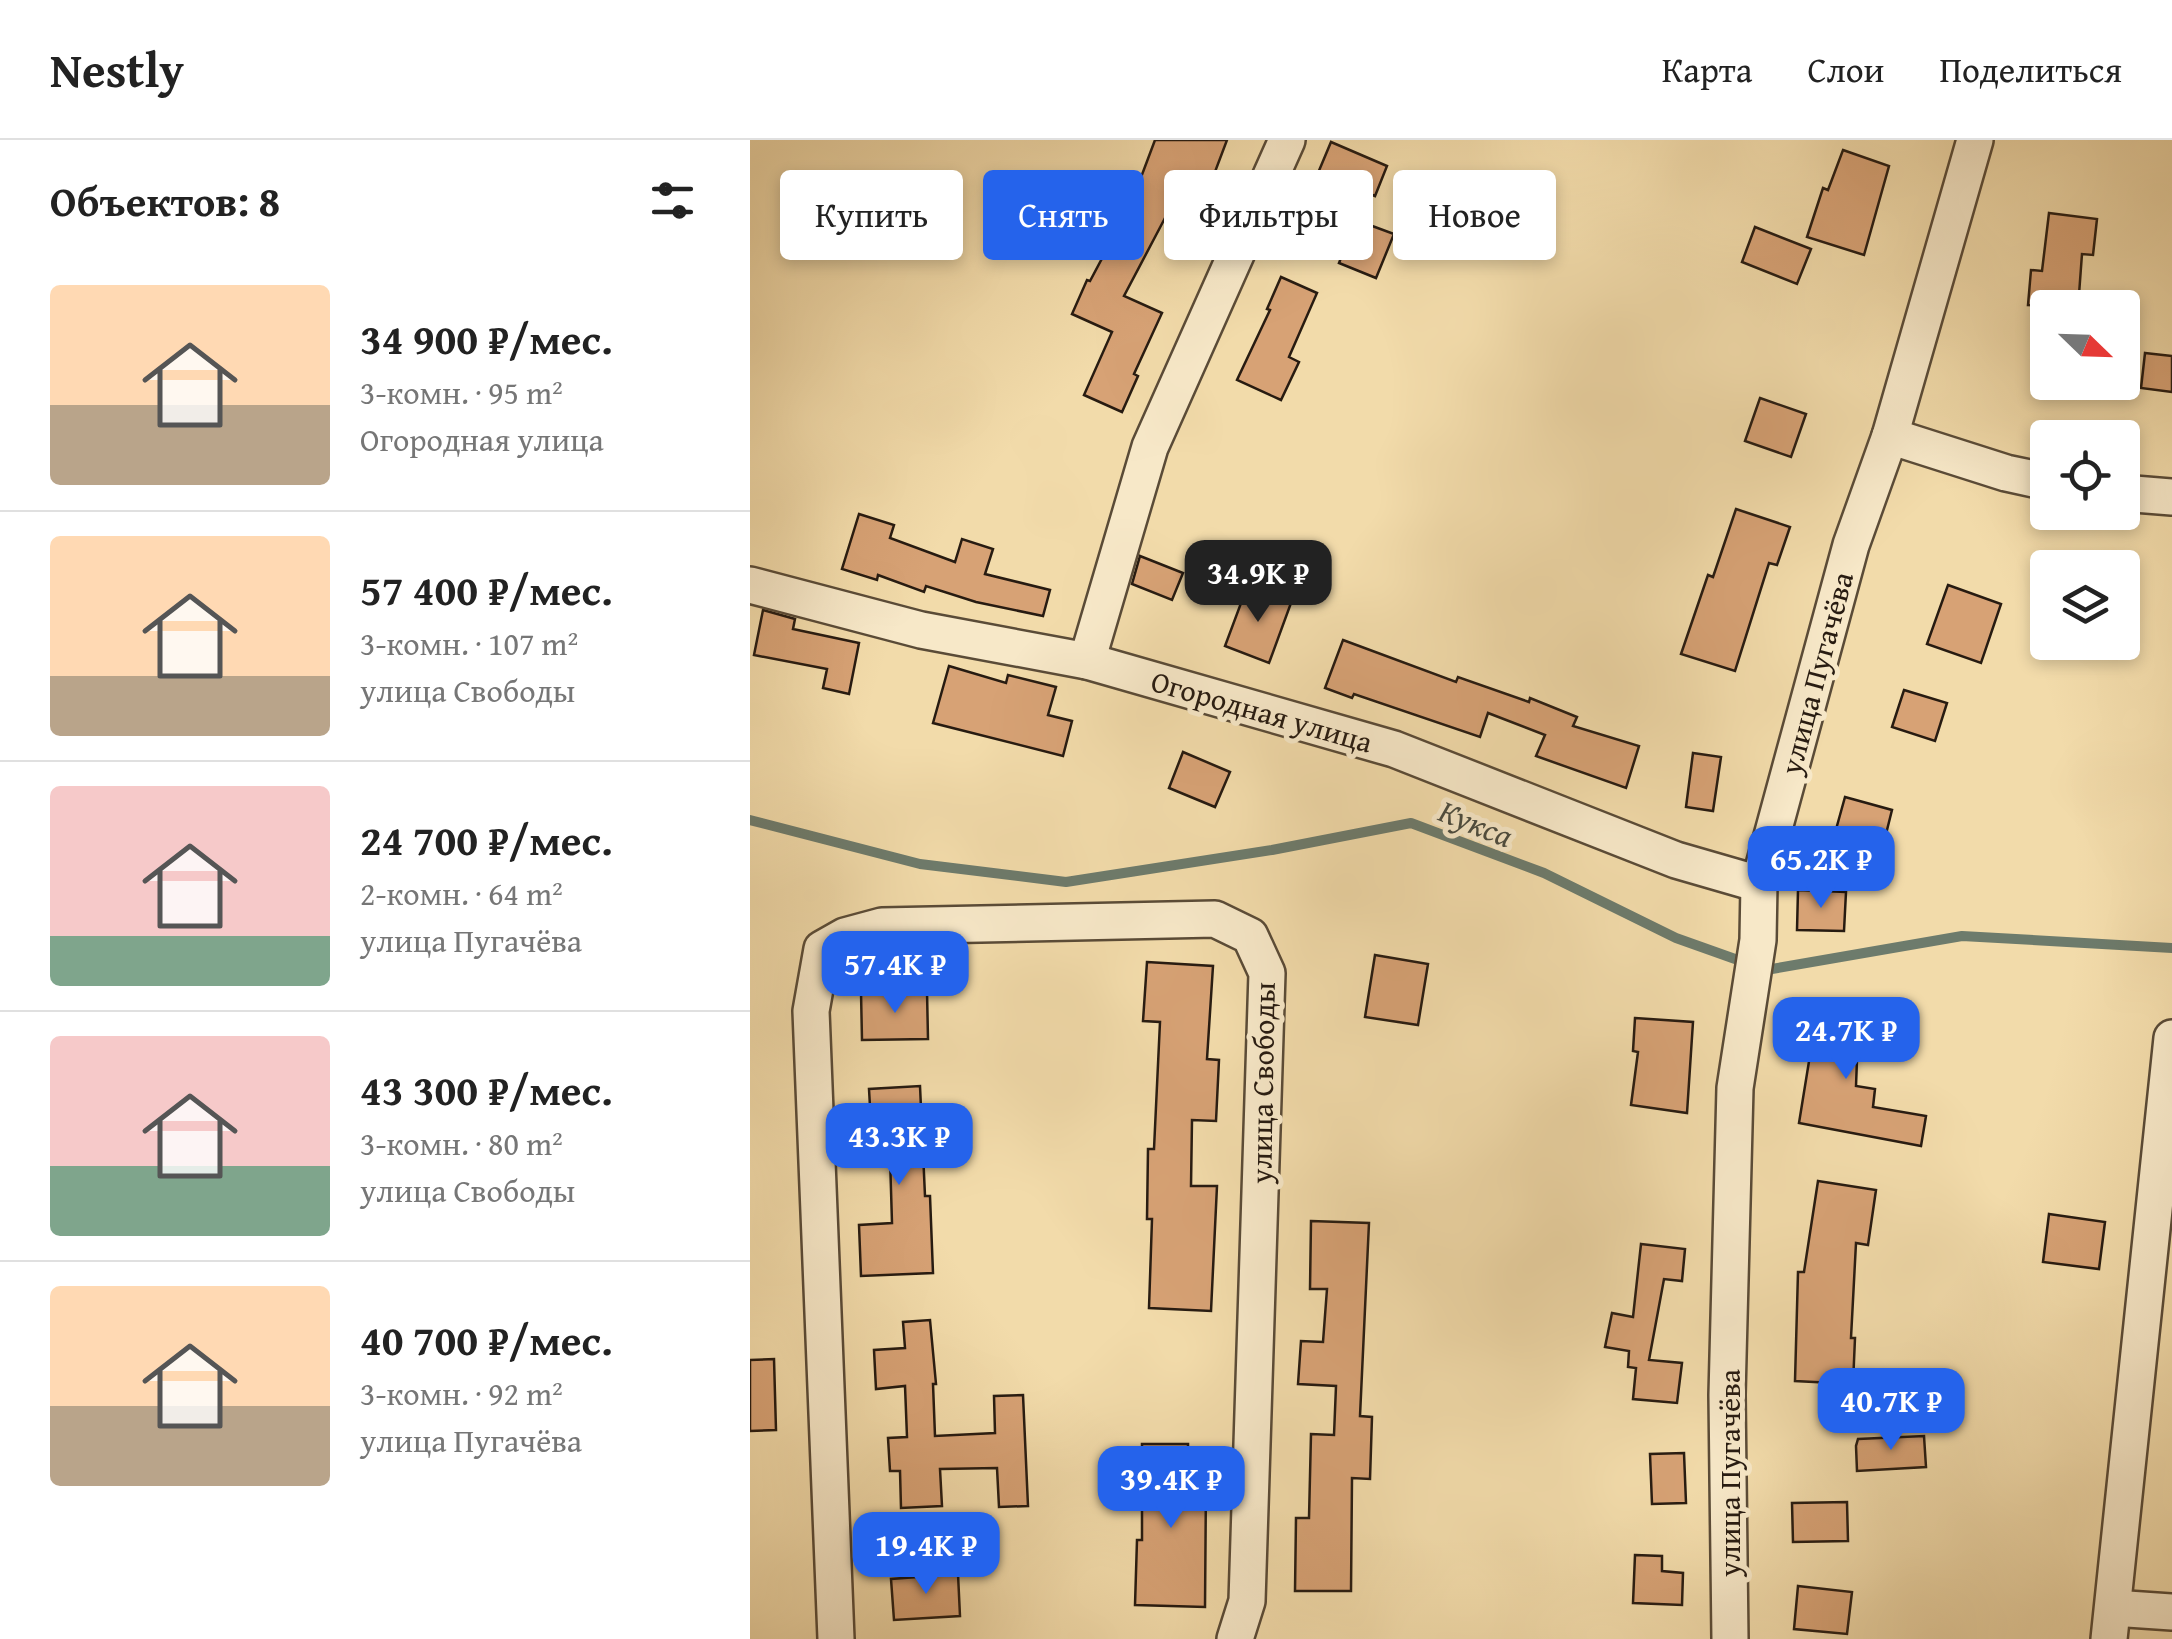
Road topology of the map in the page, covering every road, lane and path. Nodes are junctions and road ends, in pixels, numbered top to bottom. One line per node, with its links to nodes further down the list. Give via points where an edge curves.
1 (1287, 140): 8 (street, via 1150,447)
2 (1975, 140): 3 (street, улица Пугачёва)
3 (1890, 436): 4 (street); 9 (street, улица Пугачёва, via 1852,545)
4 (2030, 478)
5 (2140, 495): 6 (street)
6 (2172, 497)
7 (750, 585): 8 (street, Огородная улица, via 922,630)
8 (1088, 661): 9 (street, Огородная улица, via 1394,749 1676,860)
9 (1759, 884): 15 (street, улица Пугачёва, via 1758,940 1735,1088 1727,1396)
10 (2172, 1038): 12 (street)
11 (2172, 1612): 12 (street)
12 (2111, 1623)
13 (836, 1639): 14 (street, улица Свободы, via 811,1010 822,948 882,926 1215,919 1250,936 1267,974 1246,1601)
14 (1234, 1639)
15 (1730, 1639)

